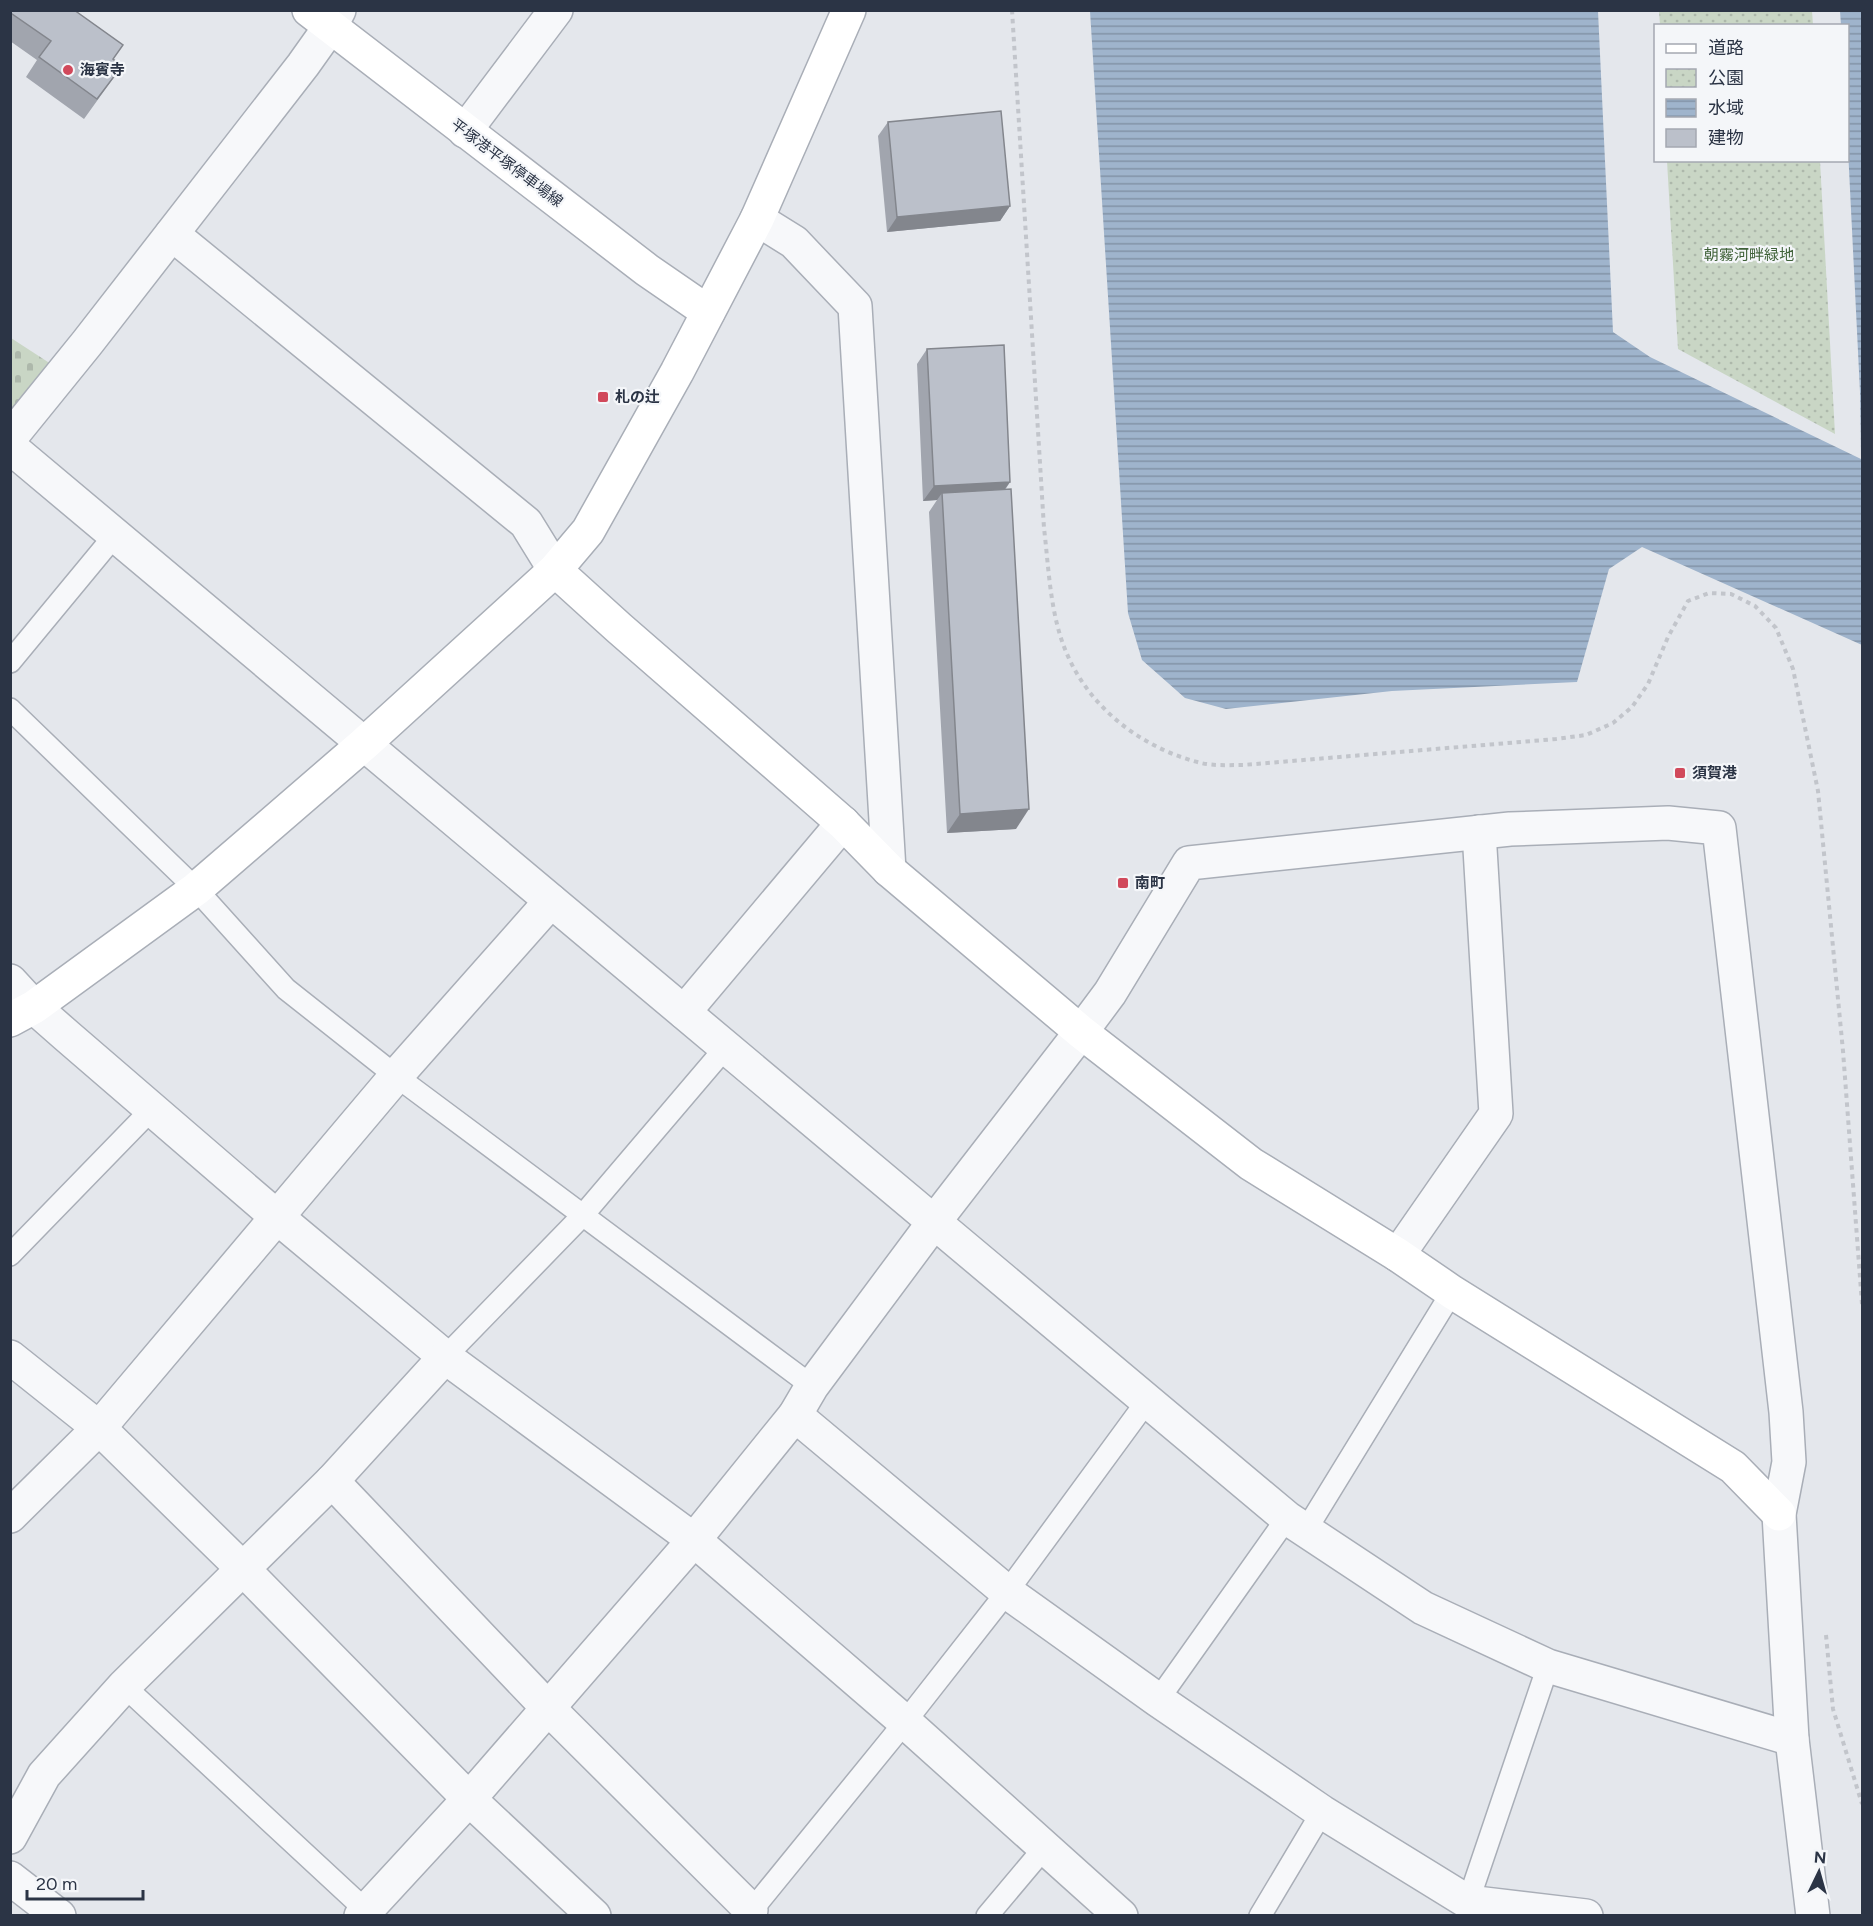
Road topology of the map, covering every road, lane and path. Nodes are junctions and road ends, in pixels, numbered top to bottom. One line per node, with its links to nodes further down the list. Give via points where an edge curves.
1 (556, 10): 5 (street)
2 (849, 10): 6 (street)
3 (1012, 10): 34 (path, via 1046,549 1057,621 1081,681 1131,733 1163,750 1203,763 1243,765 1556,739 1586,735 1612,723 1632,707 1648,684 1688,601 1709,593 1731,594 1755,606 1776,628 1793,669 1818,790)
4 (326, 16): 5 (street, 平塚港平塚停車場線); 7 (street, via 303,65)
5 (465, 131): 8 (street, 平塚港平塚停車場線)
6 (757, 219): 8 (street); 18 (street, via 794,242 855,306)
7 (172, 234): 9 (street); 12 (street, via 526,523)
8 (708, 312): 12 (street, via 588,531)
9 (10, 438)
10 (10, 447): 11 (street)
11 (115, 535): 13 (lane); 15 (street)
12 (555, 570): 15 (street); 16 (street)
13 (10, 662)
14 (10, 709): 19 (lane)
15 (364, 744): 19 (street); 20 (street)
16 (843, 823): 18 (street); 22 (street)
17 (1479, 832): 24 (street, via 1189,863 1110,993); 32 (street, via 1496,1114); 42 (street, via 1668,823 1719,828 1786,1413 1789,1462)
18 (889, 870): 24 (street)
19 (196, 889): 23 (street); 26 (lane, via 286,989)
20 (551, 901): 22 (street); 26 (street)
21 (10, 981): 23 (street)
22 (684, 1012): 25 (street)
23 (22, 1013): 27 (street)
24 (1081, 1032): 30 (street); 32 (street, via 1251,1164)
25 (726, 1047): 28 (lane); 30 (street)
26 (396, 1076): 28 (lane); 29 (street)
27 (152, 1109): 29 (street); 31 (lane)
28 (583, 1215): 36 (lane); 37 (lane)
29 (277, 1217): 36 (street); 40 (street)
30 (934, 1222): 37 (street); 38 (street)
31 (10, 1255)
32 (1398, 1256): 33 (street)
33 (1452, 1292): 42 (street, via 1733,1467); 44 (lane)
34 (1863, 1304)
35 (10, 1357): 40 (street)
36 (445, 1357): 41 (street); 45 (street)
37 (812, 1386): 39 (street)
38 (1147, 1401): 44 (street); 47 (lane)
39 (795, 1415): 45 (street); 47 (street)
40 (99, 1428): 43 (street); 46 (street)
41 (332, 1481): 46 (street); 52 (street)
42 (1779, 1514): 54 (street)
43 (10, 1516)
44 (1296, 1524): 49 (street, via 1423,1608); 51 (lane)
45 (694, 1540): 52 (street); 53 (street)
46 (242, 1568): 50 (street); 55 (street)
47 (1007, 1592): 51 (street); 53 (lane)
48 (1825, 1627): 56 (path, via 1833,1709)
49 (1548, 1666): 54 (street); 61 (lane)
50 (124, 1686): 58 (street, via 44,1775); 63 (lane)
51 (1158, 1700): 57 (street)
52 (548, 1708): 55 (street); 62 (street)
53 (905, 1722): 59 (street); 62 (lane)
54 (1792, 1739): 70 (street)
55 (469, 1799): 63 (street); 65 (street)
56 (1863, 1804)
57 (1322, 1812): 61 (street); 68 (lane)
58 (10, 1837)
59 (1046, 1847): 66 (lane); 67 (street)
60 (10, 1878): 64 (street)
61 (1469, 1909): 69 (street)
62 (749, 1913)
63 (367, 1914)
64 (59, 1916)
65 (594, 1916)
66 (987, 1916)
67 (1121, 1916)
68 (1260, 1916)
69 (1586, 1916)
70 (1813, 1916)

